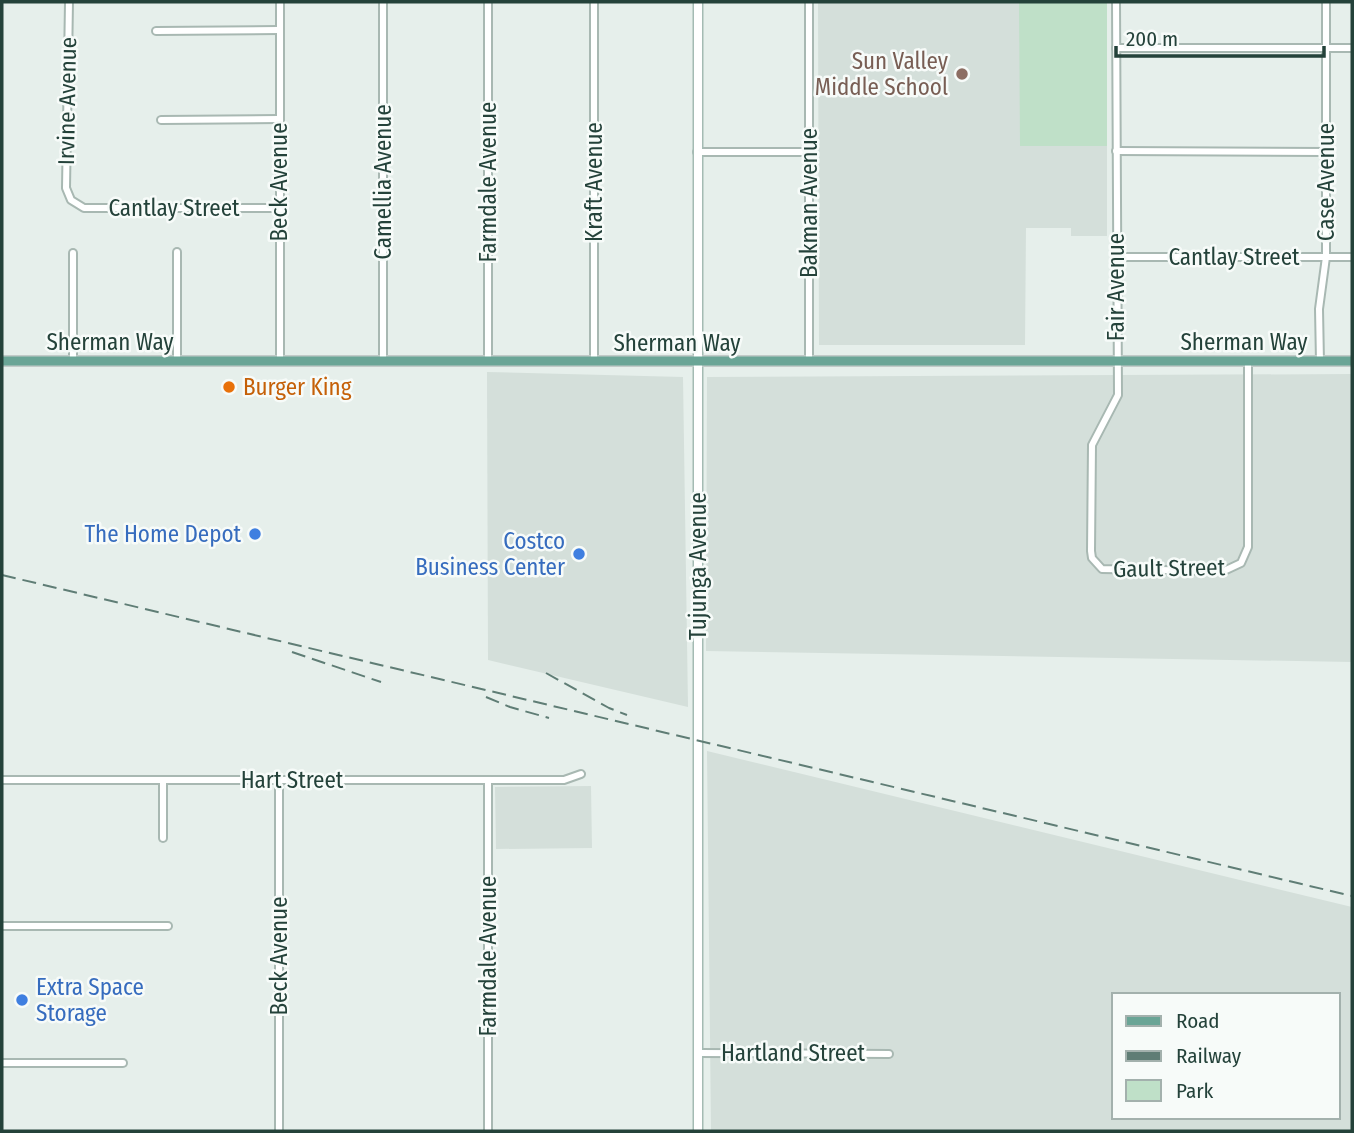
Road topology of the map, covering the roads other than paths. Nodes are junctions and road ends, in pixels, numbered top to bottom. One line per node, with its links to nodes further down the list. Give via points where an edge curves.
1 (69, 2): 21 (street, Irvine Avenue, via 66,188)
2 (280, 2): 10 (street, Beck Avenue)
3 (383, 2): 33 (street, Camellia Avenue)
4 (488, 2): 34 (street, Farmdale Avenue)
5 (594, 2): 35 (street, Kraft Avenue)
6 (698, 2): 17 (street, Tujunga Avenue)
7 (809, 2): 18 (street, Bakman Avenue)
8 (1116, 2): 12 (street, Fair Avenue)
9 (1326, 2): 13 (street, Case Avenue)
10 (279, 30): 11 (street); 15 (street, Beck Avenue)
11 (156, 31)
12 (1116, 48): 13 (street); 19 (street, Fair Avenue)
13 (1326, 48): 14 (street); 20 (street, Case Avenue)
14 (1352, 48)
15 (279, 119): 16 (street); 22 (street, Beck Avenue)
16 (161, 120)
17 (698, 152): 18 (street); 36 (street, Tujunga Avenue)
18 (809, 152): 37 (street, Bakman Avenue)
19 (1116, 152): 20 (street); 25 (street, Fair Avenue)
20 (1326, 152): 26 (street, Case Avenue)
21 (71, 200): 22 (street, Cantlay Street, via 84,208)
22 (279, 208): 32 (street, Beck Avenue)
23 (177, 252): 30 (street)
24 (74, 253): 29 (street)
25 (1116, 257): 26 (street, Cantlay Street); 38 (street, Fair Avenue)
26 (1326, 257): 27 (street, Cantlay Street); 40 (street, Case Avenue, via 1319,309)
27 (1352, 257)
28 (2, 361): 29 (main road, Sherman Way)
29 (73, 361): 30 (main road, Sherman Way)
30 (177, 361): 32 (main road, Sherman Way)
31 (1352, 361): 40 (main road, Sherman Way)
32 (280, 362): 33 (main road, Sherman Way)
33 (383, 362): 34 (main road, Sherman Way)
34 (488, 362): 35 (main road, Sherman Way)
35 (594, 362): 36 (main road, Sherman Way)
36 (699, 362): 37 (main road, Sherman Way); 50 (street, Tujunga Avenue)
37 (809, 362): 38 (main road, Sherman Way)
38 (1117, 362): 39 (main road, Sherman Way); 41 (street, Fair Avenue, via 1118,394 1091,454 1091,551)
39 (1248, 362): 40 (main road, Sherman Way); 41 (street, Gault Street, via 1248,547 1241,563 1216,571 1109,571)
40 (1320, 362)
41 (1097, 565)
42 (581, 774): 45 (street, Hart Street, via 564,780)
43 (2, 780): 46 (street, Hart Street)
44 (279, 780): 45 (street, Hart Street); 46 (street, Hart Street); 54 (street, Beck Avenue)
45 (488, 780): 55 (street, Farmdale Avenue)
46 (163, 781): 47 (street)
47 (163, 838)
48 (2, 926): 49 (street)
49 (168, 926)
50 (698, 1053): 51 (street, Hartland Street); 56 (street, Tujunga Avenue)
51 (889, 1054)
52 (2, 1063): 53 (street)
53 (123, 1063)
54 (279, 1131)
55 (488, 1131)
56 (698, 1131)

